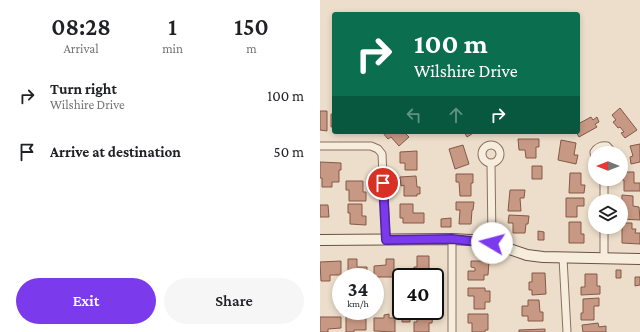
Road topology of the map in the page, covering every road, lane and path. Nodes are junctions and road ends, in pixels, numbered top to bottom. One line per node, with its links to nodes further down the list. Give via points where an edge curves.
1 (320, 146): 6 (street, via 371,146 382,154)
2 (491, 164): 7 (street)
3 (604, 234): 9 (street)
4 (452, 239): 6 (street); 7 (street); 11 (street)
5 (320, 240): 6 (street)
6 (386, 240)
7 (492, 243): 8 (street, via 527,255)
8 (563, 258): 9 (street); 12 (street)
9 (604, 259): 10 (street)
10 (640, 259)
11 (452, 332)
12 (568, 332)

